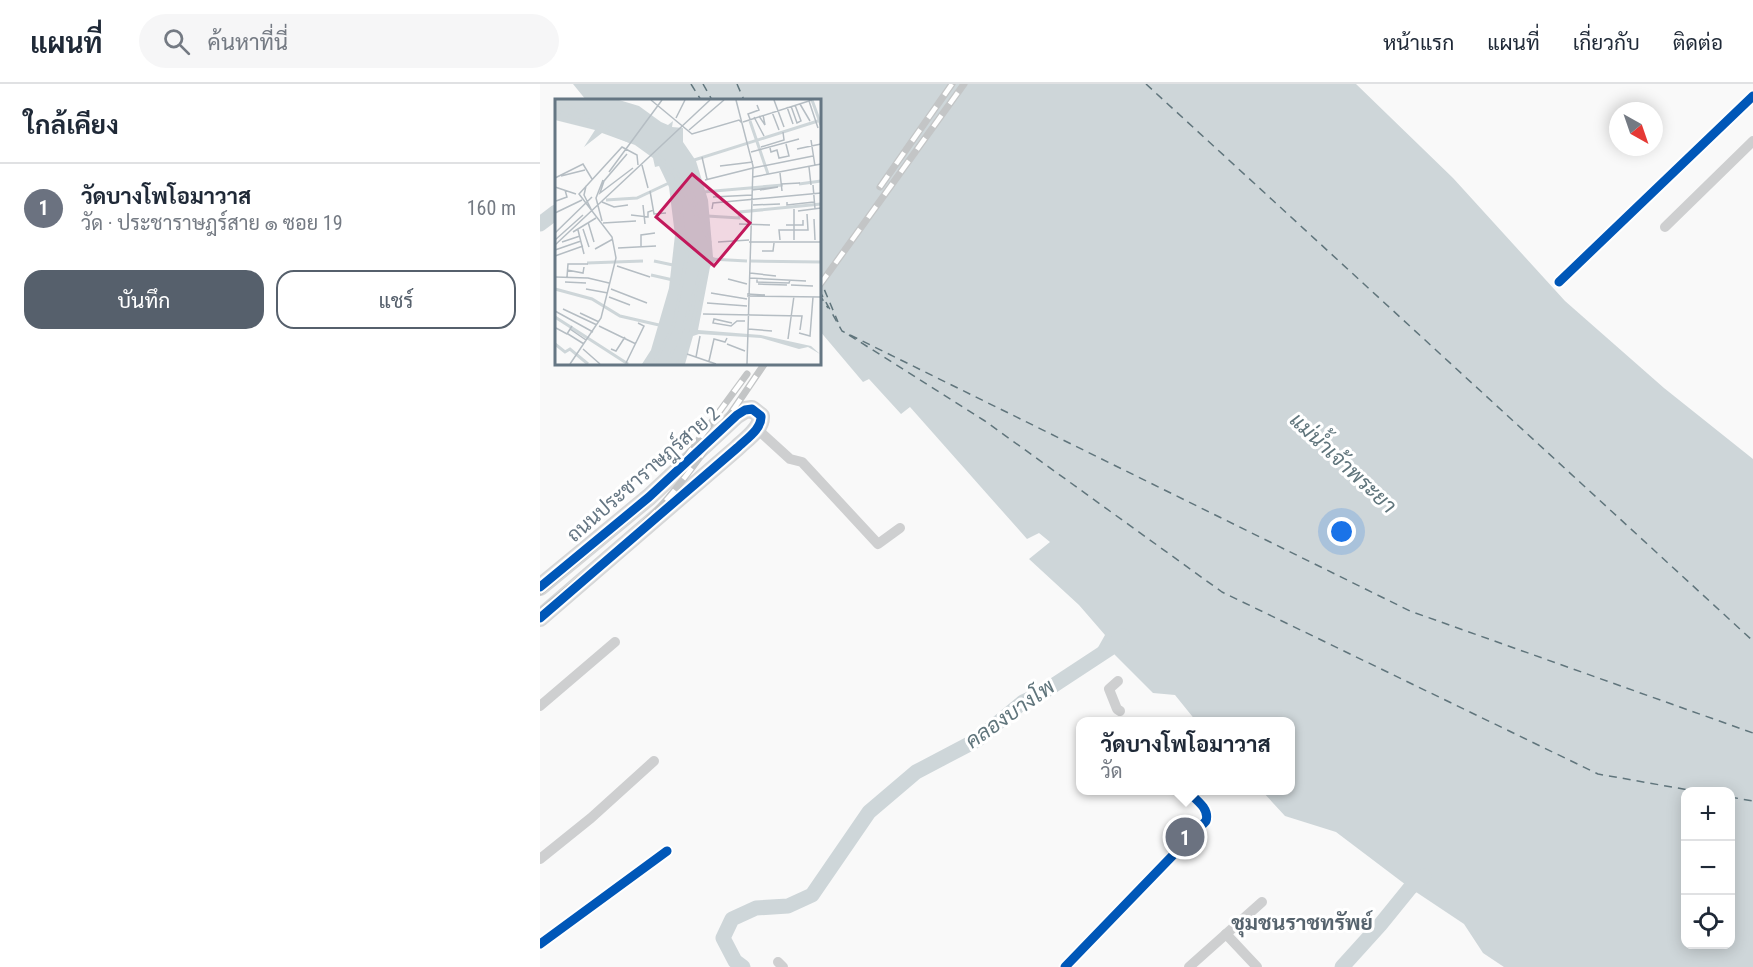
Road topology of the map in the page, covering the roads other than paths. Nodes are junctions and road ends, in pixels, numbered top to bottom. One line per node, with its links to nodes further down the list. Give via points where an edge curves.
1 (1753, 96): 4 (street)
2 (1753, 141): 3 (street)
3 (1665, 227)
4 (1559, 282)
5 (757, 429): 6 (street, via 790,459 802,462 878,544); 7 (street, ถนนประชาราษฎร์สาย 2, via 760,416 752,409 737,415 649,497); 8 (street)
6 (900, 528)
7 (540, 587)
8 (540, 618)
9 (615, 642): 11 (street)
10 (1118, 681): 12 (street, via 1109,689)
11 (540, 706)
12 (1120, 711)
13 (654, 761): 16 (street)
14 (1191, 795): 20 (street, via 1205,810 1206,822)
15 (667, 851): 19 (street)
16 (540, 859)
17 (1262, 902): 18 (street)
18 (1226, 934): 21 (street); 22 (street)
19 (540, 944)
20 (1065, 967)
21 (1189, 967)
22 (1257, 967)

